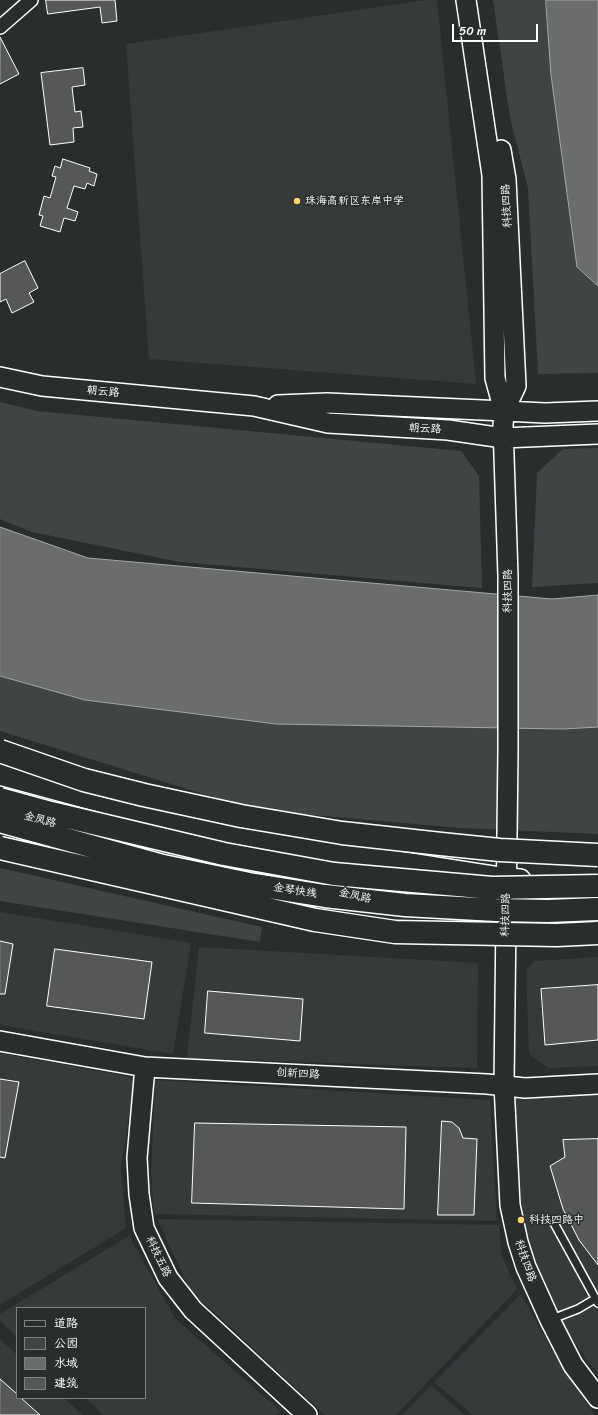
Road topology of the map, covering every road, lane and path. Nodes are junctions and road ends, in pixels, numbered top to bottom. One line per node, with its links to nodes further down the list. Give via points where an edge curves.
1 (31, 0): 4 (street)
2 (466, 0): 7 (street, 科技四路, via 492,175 495,378)
3 (479, 0): 7 (street, 科技四路, via 506,179 516,386)
4 (0, 27)
5 (0, 377): 6 (street, 朝云路, via 42,386)
6 (254, 406): 7 (street, 朝云路, via 327,403); 10 (street, 朝云路, via 328,423 448,430)
7 (504, 411): 8 (street, 朝云路); 10 (street, 科技四路)
8 (598, 411)
9 (598, 434): 10 (street, 朝云路)
10 (503, 438): 18 (street, 科技四路, via 508,576)
11 (0, 751): 17 (highway, bridge, via 84,780 241,816 342,833 441,844)
12 (0, 774): 18 (main road, via 265,841)
13 (0, 799): 19 (highway, 金琴快线, bridge, via 224,854 334,874 492,888)
14 (0, 809): 21 (main road, 金凤路, via 133,844 430,914)
15 (0, 821): 20 (highway, 金琴快线, bridge, via 162,866 325,896 405,905 496,910 548,911)
16 (0, 848): 23 (highway, bridge, via 315,920 395,932 550,935)
17 (598, 855)
18 (507, 879): 19 (main road); 21 (street, 科技四路)
19 (598, 885)
20 (598, 908)
21 (506, 920): 22 (main road, 金凤路); 27 (street, 科技四路)
22 (598, 922)
23 (598, 933)
24 (0, 1041): 25 (street, 创新四路)
25 (145, 1067): 27 (street, 创新四路); 32 (street, 科技五路, via 137,1158 144,1228 168,1278 193,1310)
26 (598, 1084): 27 (street, 创新四路, via 525,1088)
27 (504, 1085): 30 (street, 科技四路, via 510,1205 526,1267)
28 (554, 1223): 29 (lane)
29 (597, 1301): 30 (lane)
30 (550, 1320): 31 (street, 科技四路, via 573,1364)
31 (598, 1398)
32 (307, 1415)

